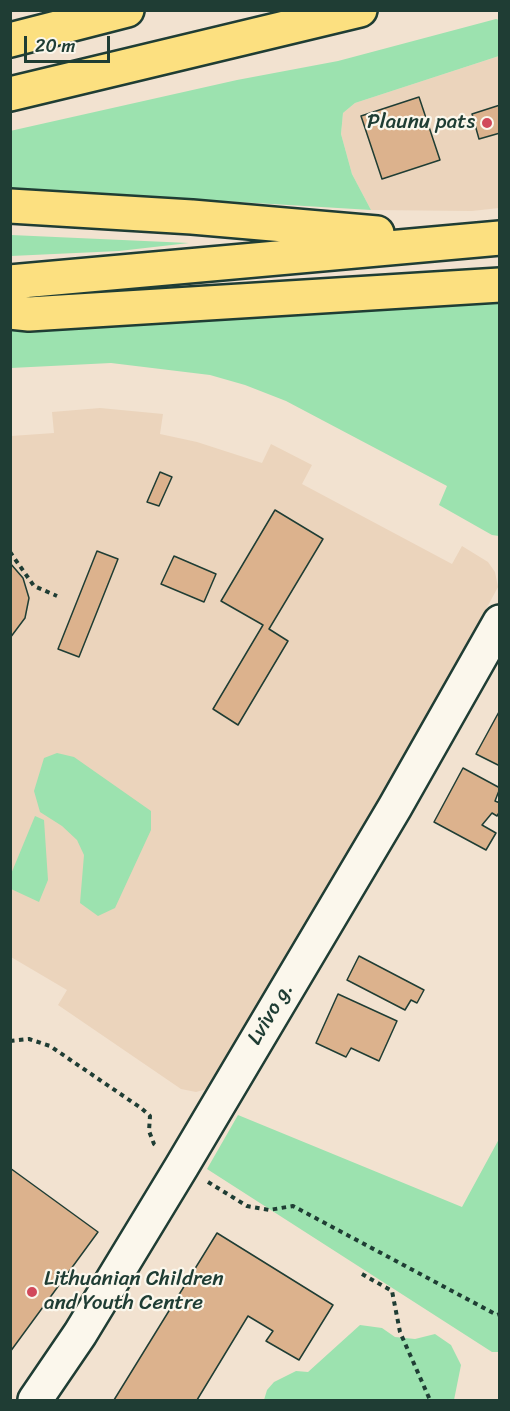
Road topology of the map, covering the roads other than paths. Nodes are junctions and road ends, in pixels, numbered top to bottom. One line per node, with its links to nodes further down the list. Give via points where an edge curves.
1 (127, 10): 5 (main road)
2 (326, 10): 4 (main road)
3 (360, 10): 4 (main road)
4 (287, 26): 6 (main road)
5 (10, 40)
6 (10, 94)
7 (10, 206): 9 (main road)
8 (499, 238): 9 (main road)
9 (461, 240): 10 (main road)
10 (10, 282)
11 (500, 285): 12 (main road)
12 (10, 312)
13 (500, 622): 14 (street, Lvivo g., via 182,1166)
14 (35, 1401)

